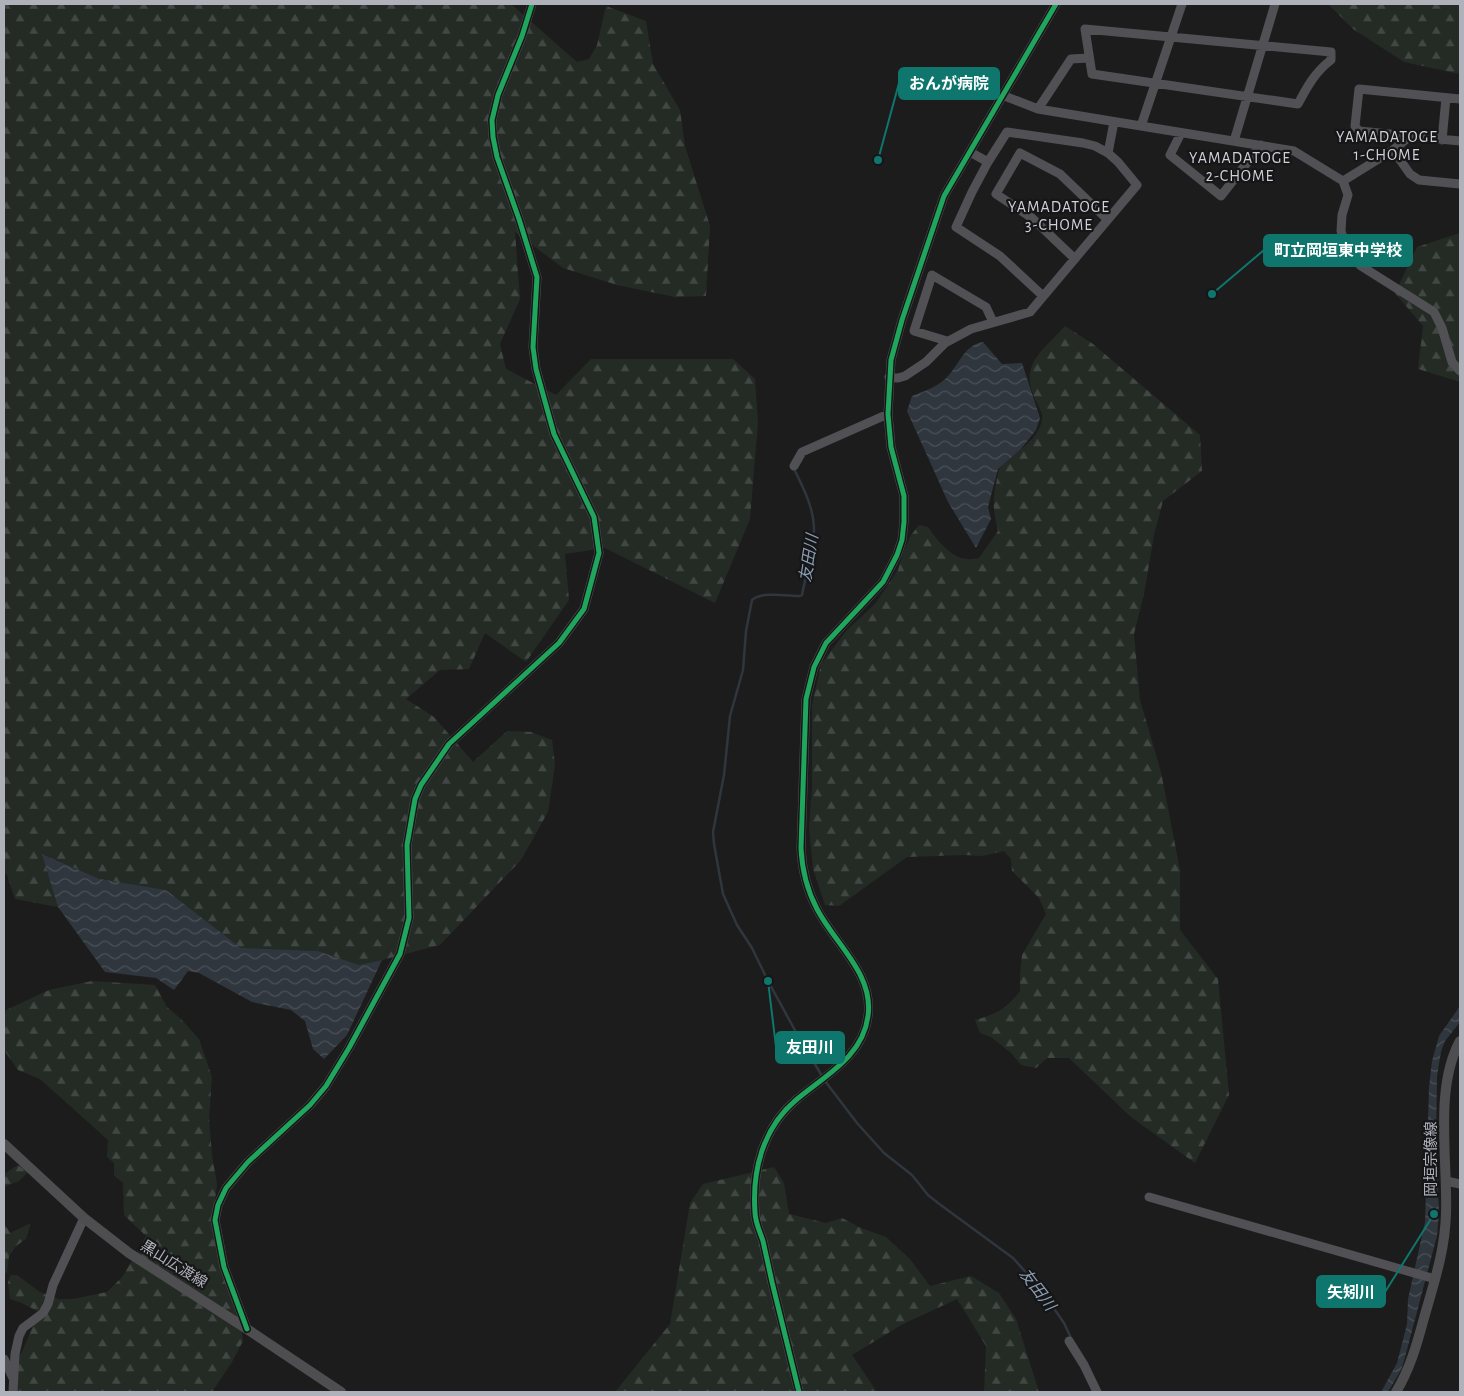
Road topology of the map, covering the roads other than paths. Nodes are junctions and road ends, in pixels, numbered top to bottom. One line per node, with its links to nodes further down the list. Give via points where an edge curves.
1 (532, 4): 44 (street, via 498,95 492,120 493,137 537,277 536,369 554,434 594,517 599,553 584,609 559,642 449,744 421,785 415,799 407,845 409,918 400,954 326,1086 248,1162 226,1188 218,1205 215,1220 224,1267)
2 (1056, 4): 9 (street)
3 (1182, 4): 5 (street)
4 (1275, 4): 6 (street)
5 (1172, 36): 6 (street); 7 (street, via 1085,28); 8 (street)
6 (1263, 45): 10 (street); 10 (street, via 1331,52 1331,60 1312,78 1298,104)
7 (1090, 58): 8 (street, via 1092,74); 13 (street, via 1071,59)
8 (1155, 84): 10 (street); 15 (street)
9 (1002, 95): 13 (street); 23 (street)
10 (1247, 97): 19 (street)
11 (1446, 98): 12 (street); 17 (street, via 1359,88 1355,126 1359,131); 18 (street)
12 (1460, 99)
13 (1038, 109): 14 (street)
14 (1114, 122): 15 (street); 24 (street)
15 (1141, 126): 16 (street)
16 (1181, 133): 19 (street); 21 (street, via 1170,155 1221,196)
17 (1409, 137): 18 (street); 22 (street)
18 (1442, 140): 20 (street)
19 (1234, 141): 21 (street)
20 (1460, 141)
21 (1261, 145): 26 (street, via 1294,150)
22 (1392, 150): 26 (street); 27 (street, via 1410,174 1419,180)
23 (970, 152): 25 (street); 34 (street, via 944,196 929,237 902,320)
24 (1108, 153): 25 (street, via 1083,143 1007,132); 28 (street, via 1137,184)
25 (988, 162): 30 (street, via 956,227 1000,256)
26 (1344, 181): 33 (street, via 1348,195 1341,231 1348,253 1361,266 1434,312 1440,320 1452,362)
27 (1460, 184)
28 (1107, 220): 29 (street); 29 (street, via 1060,174 1020,153 996,194 1032,218)
29 (1075, 259): 30 (street)
30 (1043, 296): 31 (street, via 1030,312)
31 (993, 322): 32 (street); 32 (street, via 986,307 932,275 914,331)
32 (947, 341): 34 (street, via 926,362 905,376)
33 (1460, 372)
34 (889, 377): 35 (street)
35 (888, 414): 36 (street, via 802,452); 50 (street, via 904,496 902,540 883,582 826,643 814,667 806,699 800,848 806,883 818,910 866,987 868,1016 859,1044 846,1061 794,1101 772,1127 755,1177 755,1214)
36 (794, 466)
37 (1460, 1041): 39 (main road, 岡垣宗像線, via 1450,1064 1446,1089)
38 (4, 1144): 42 (main road, 黒山広渡線)
39 (1446, 1181): 40 (street); 43 (main road, 岡垣宗像線, via 1445,1233)
40 (1460, 1184)
41 (1149, 1197): 43 (street)
42 (84, 1218): 44 (main road, 黒山広渡線, via 129,1253); 47 (street, via 52,1285 48,1304 19,1336)
43 (1436, 1279): 52 (main road, 岡垣宗像線, via 1411,1362)
44 (247, 1329): 49 (main road, 黒山広渡線)
45 (1069, 1341): 51 (street)
46 (4, 1359): 47 (street)
47 (13, 1378): 48 (street)
48 (13, 1392)
49 (341, 1392)
50 (799, 1392)
51 (1097, 1392)
52 (1396, 1392)

